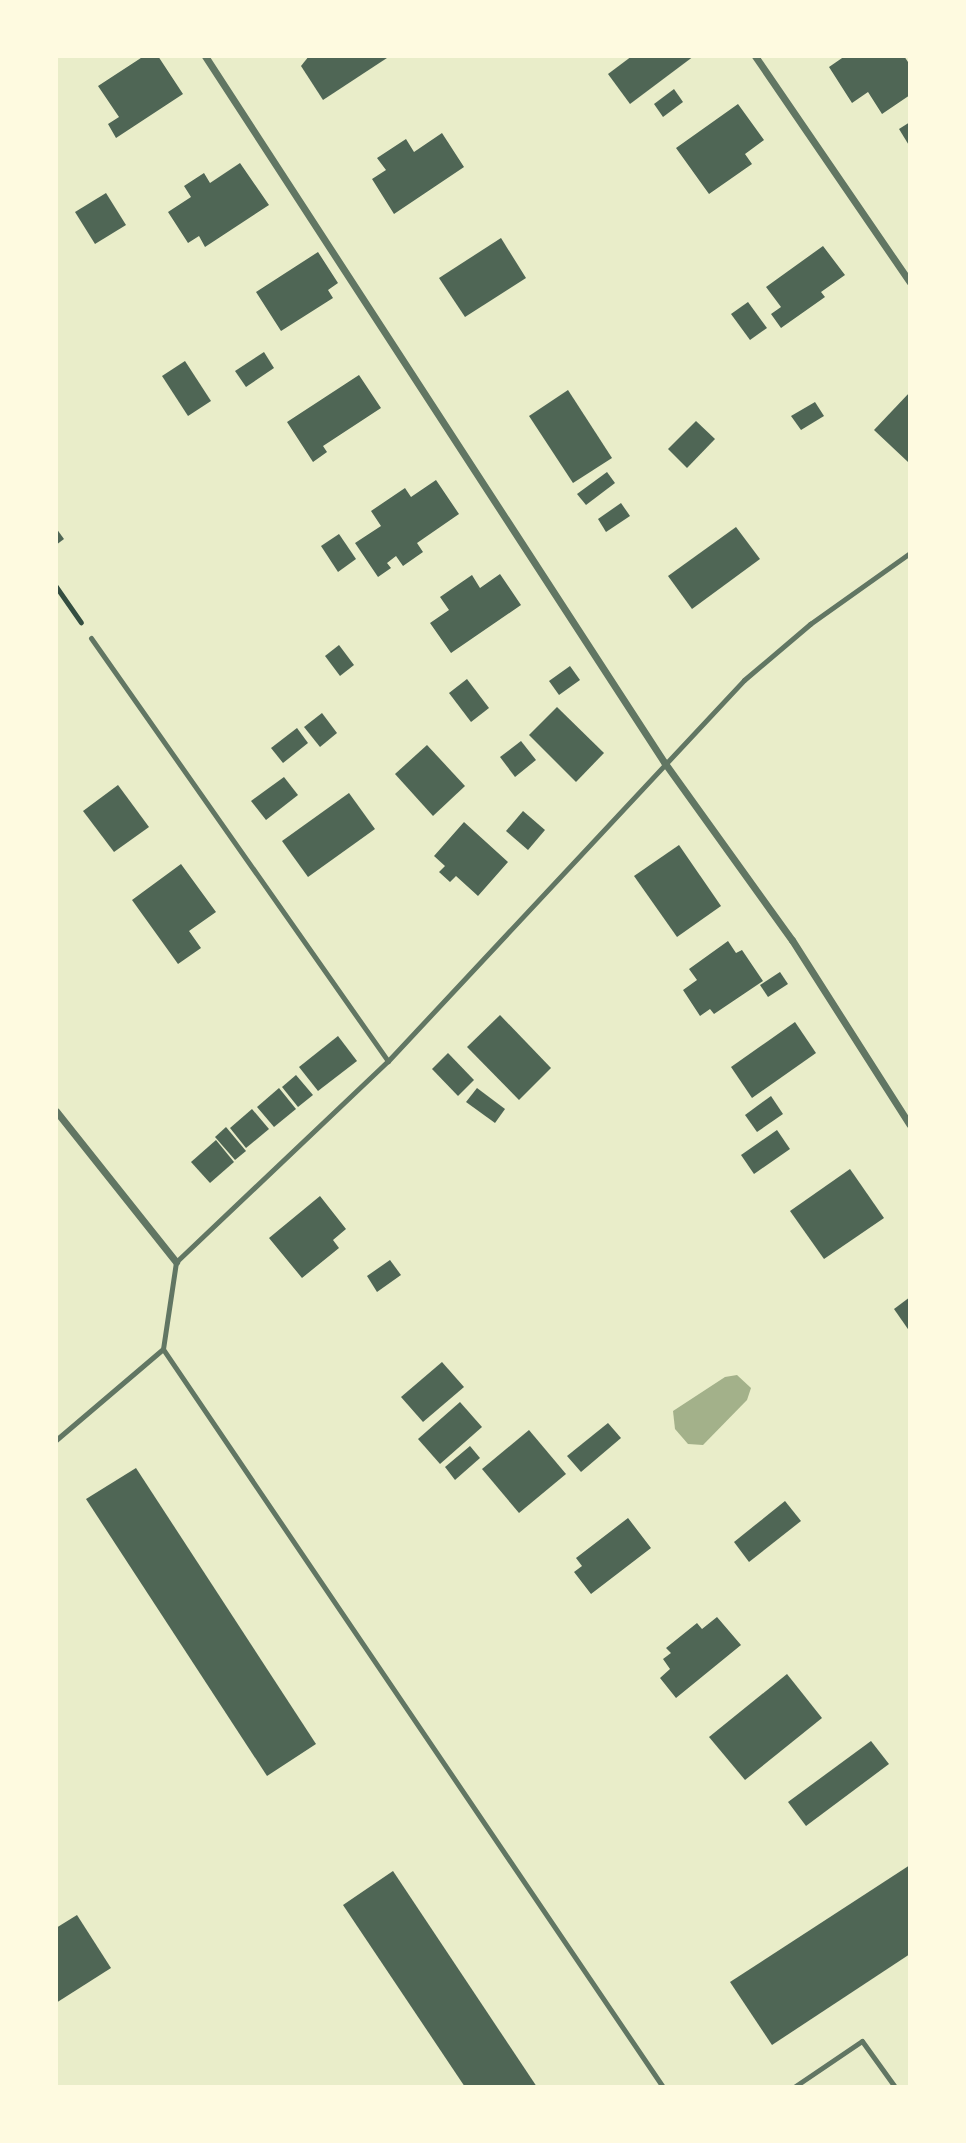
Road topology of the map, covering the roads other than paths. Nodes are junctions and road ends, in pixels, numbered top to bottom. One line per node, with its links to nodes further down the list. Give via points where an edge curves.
1 (205, 56): 6 (street)
2 (755, 56): 3 (street)
3 (910, 282)
4 (910, 553): 6 (lane, via 810,624 744,680)
5 (91, 638): 7 (lane)
6 (664, 762): 7 (lane); 9 (street, via 792,940)
7 (388, 1061): 10 (lane)
8 (56, 1111): 10 (street)
9 (910, 1125)
10 (176, 1262): 11 (lane)
11 (163, 1349): 12 (lane); 13 (lane)
12 (56, 1440)
13 (663, 2087)
14 (794, 2087): 15 (lane, via 862,2041)
15 (895, 2087)

